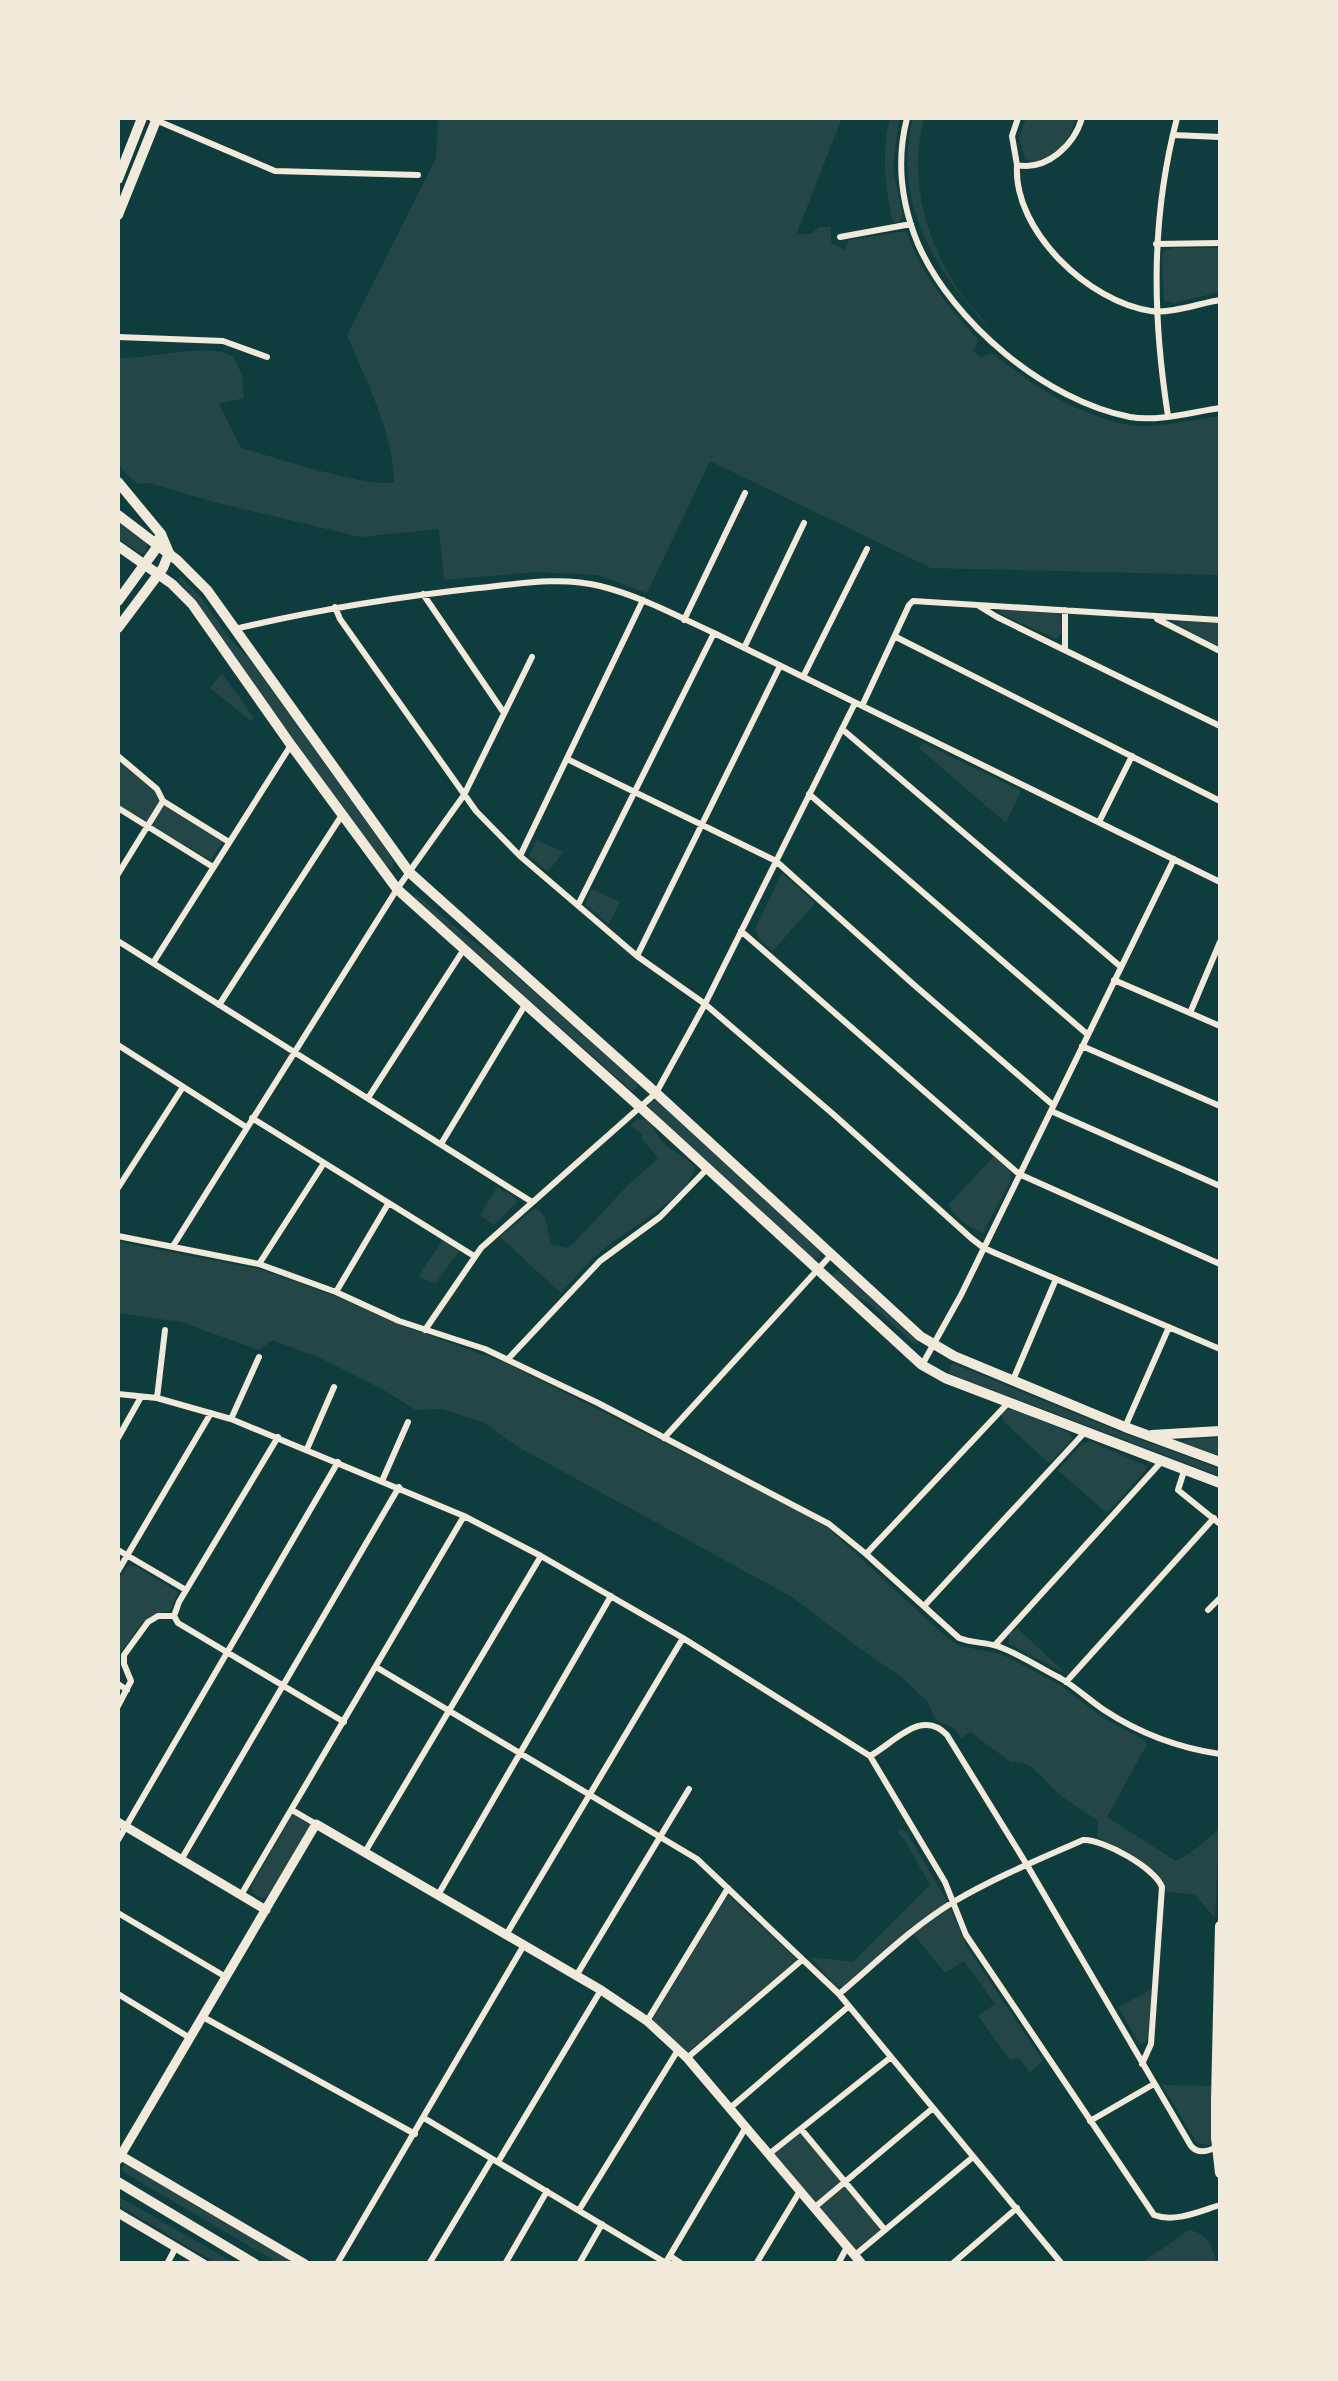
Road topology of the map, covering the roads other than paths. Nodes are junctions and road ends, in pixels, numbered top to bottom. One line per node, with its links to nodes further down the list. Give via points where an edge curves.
1 (142, 118): 11 (main road)
2 (155, 118): 10 (street, via 275,172); 12 (main road)
3 (908, 118): 13 (street, via 900,166)
4 (1018, 118): 9 (street, via 1012,136)
5 (1082, 118): 9 (street, via 1058,154)
6 (1177, 118): 7 (street)
7 (1173, 136): 8 (street); 16 (street)
8 (1220, 137)
9 (1017, 165): 18 (street, via 1026,209 1058,258 1102,293)
10 (418, 175)
11 (118, 179)
12 (118, 216)
13 (911, 224): 14 (street); 22 (street, via 948,292 1017,363 1102,409 1134,418)
14 (840, 238)
15 (1220, 243): 16 (street)
16 (1156, 244): 18 (street)
17 (1220, 300): 18 (street)
18 (1157, 312): 22 (street)
19 (118, 338): 20 (street, via 223,341)
20 (267, 357)
21 (1220, 408): 22 (street)
22 (1168, 416)
23 (118, 482): 27 (main road)
24 (745, 493): 41 (street)
25 (118, 512): 28 (main road)
26 (804, 523): 47 (street)
27 (156, 528): 28 (main road); 31 (main road)
28 (158, 545): 31 (main road); 32 (main road)
29 (118, 546): 32 (main road)
30 (867, 549): 52 (street)
31 (169, 553): 33 (main road); 44 (main road)
32 (144, 564): 33 (main road); 36 (main road)
33 (158, 574): 43 (main road); 57 (main road, via 200,614)
34 (423, 594): 35 (street, via 568,582); 38 (street); 54 (street)
35 (643, 600): 41 (street); 60 (street)
36 (118, 601)
37 (978, 605): 39 (street); 46 (street, via 913,601); 48 (street)
38 (334, 606): 44 (street); 63 (street)
39 (1065, 610): 40 (street); 48 (street)
40 (1151, 616): 42 (street); 49 (street)
41 (684, 620): 45 (street)
42 (1220, 620)
43 (118, 628)
44 (235, 629): 76 (main road)
45 (714, 633): 47 (street); 61 (street)
46 (896, 637): 53 (street); 59 (street)
47 (744, 648): 51 (street)
48 (1065, 648): 55 (street)
49 (1220, 651)
50 (532, 657): 54 (street)
51 (780, 666): 52 (street); 69 (street)
52 (803, 677): 53 (street)
53 (859, 704): 56 (street); 68 (street)
54 (504, 713): 63 (street)
55 (1220, 726)
56 (842, 729): 62 (street); 87 (street)
57 (291, 745): 67 (main road); 71 (street)
58 (118, 756): 64 (street)
59 (1132, 756): 65 (street); 68 (street)
60 (567, 759): 61 (street); 72 (street)
61 (635, 792): 69 (street); 80 (street)
62 (809, 794): 74 (street); 94 (street)
63 (464, 795): 72 (street); 76 (street)
64 (163, 801): 70 (street); 71 (street)
65 (1220, 801)
66 (118, 808): 70 (street)
67 (342, 815): 79 (main road); 90 (street)
68 (1099, 822): 73 (street)
69 (702, 825): 74 (street); 85 (street)
70 (147, 826): 75 (street); 77 (street)
71 (229, 842): 75 (street)
72 (520, 856): 80 (street)
73 (1174, 859): 78 (street); 87 (street)
74 (776, 861): 81 (street); 103 (street)
75 (213, 867): 86 (street)
76 (409, 872): 79 (street); 99 (main road)
77 (118, 874)
78 (1220, 882)
79 (397, 890): 84 (main road); 97 (street)
80 (578, 905): 85 (street)
81 (741, 931): 89 (street); 109 (street)
82 (118, 941): 86 (street)
83 (1220, 942): 92 (street)
84 (464, 949): 91 (main road); 100 (street)
85 (637, 956): 89 (street)
86 (154, 963): 90 (street)
87 (1121, 967): 88 (street)
88 (1114, 980): 92 (street); 94 (street)
89 (706, 1004): 99 (street); 116 (street)
90 (220, 1005): 97 (street)
91 (526, 1005): 102 (main road); 106 (street)
92 (1190, 1013): 93 (street)
93 (1220, 1026)
94 (1088, 1034): 96 (street)
95 (118, 1045): 98 (street)
96 (1082, 1046): 101 (street); 103 (street)
97 (294, 1051): 100 (street); 104 (street)
98 (183, 1086): 105 (street); 111 (street)
99 (656, 1093): 102 (street); 117 (main road)
100 (368, 1098): 106 (street)
101 (1220, 1106)
102 (640, 1108): 108 (main road); 112 (street)
103 (1052, 1108): 109 (street); 110 (street)
104 (252, 1118): 105 (street); 107 (street)
105 (246, 1127): 115 (street)
106 (440, 1144): 112 (street)
107 (324, 1163): 113 (street); 119 (street)
108 (707, 1168): 121 (main road); 130 (street, via 660,1217 600,1261)
109 (1019, 1174): 116 (street); 120 (street)
110 (1220, 1186)
111 (118, 1188)
112 (532, 1202): 118 (street)
113 (388, 1204): 118 (street); 123 (street)
114 (118, 1236): 115 (street)
115 (172, 1246): 119 (street)
116 (984, 1248): 122 (street); 127 (street)
117 (831, 1255): 121 (street); 127 (main road)
118 (474, 1256): 126 (street)
119 (260, 1264): 123 (street)
120 (1220, 1264)
121 (817, 1270): 131 (main road); 147 (street)
122 (1056, 1279): 124 (street); 132 (street)
123 (336, 1292): 126 (street)
124 (1169, 1327): 128 (street); 141 (street)
125 (165, 1330): 136 (street)
126 (425, 1330): 130 (street)
127 (933, 1346): 131 (street); 132 (main road)
128 (1220, 1349)
129 (260, 1357): 139 (street)
130 (508, 1359): 147 (street)
131 (922, 1365): 137 (main road)
132 (1013, 1380): 141 (main road)
133 (334, 1388): 148 (street)
134 (118, 1394): 135 (street)
135 (141, 1397): 136 (street); 146 (street)
136 (157, 1398): 138 (street)
137 (1010, 1402): 142 (main road); 159 (street)
138 (212, 1412): 139 (street); 160 (street)
139 (231, 1419): 145 (street)
140 (408, 1422): 153 (street)
141 (1126, 1427): 144 (main road)
142 (1086, 1431): 149 (main road); 166 (street)
143 (1220, 1431): 144 (main road)
144 (1148, 1435): 151 (main road)
145 (278, 1437): 148 (street); 163 (street)
146 (118, 1438)
147 (664, 1438): 159 (street, via 818,1517)
148 (307, 1448): 150 (street)
149 (1163, 1460): 152 (main road); 170 (street)
150 (338, 1462): 153 (street); 171 (street)
151 (1220, 1462)
152 (1185, 1468): 154 (main road); 157 (street, via 1178,1490)
153 (382, 1480): 155 (street)
154 (1220, 1483)
155 (398, 1487): 156 (street); 175 (street)
156 (464, 1516): 161 (street); 172 (street)
157 (1217, 1521): 173 (street)
158 (118, 1550): 160 (street)
159 (866, 1554): 166 (street)
160 (126, 1555): 162 (street); 163 (street)
161 (541, 1556): 164 (street); 178 (street)
162 (118, 1570)
163 (186, 1590): 168 (street)
164 (611, 1596): 169 (street); 181 (street)
165 (1220, 1598): 167 (street)
166 (924, 1606): 170 (street, via 959,1638)
167 (1208, 1610)
168 (174, 1616): 171 (street); 176 (street, via 148,1622 124,1655 131,1678)
169 (682, 1638): 182 (street); 184 (street)
170 (995, 1646): 173 (street)
171 (228, 1653): 175 (street); 187 (street)
172 (376, 1667): 178 (street); 179 (street)
173 (1066, 1682): 180 (street, via 1151,1735)
174 (118, 1684): 176 (street)
175 (284, 1686): 179 (street); 191 (street)
176 (127, 1690): 177 (street)
177 (118, 1706)
178 (448, 1711): 181 (street); 190 (street)
179 (344, 1722): 185 (street)
180 (1220, 1754)
181 (519, 1755): 184 (street); 195 (street)
182 (870, 1756): 192 (street, via 921,1724 938,1726); 196 (street)
183 (689, 1789): 188 (street)
184 (590, 1795): 188 (street); 200 (street)
185 (292, 1810): 186 (street); 194 (street)
186 (316, 1824): 190 (street); 197 (street)
187 (121, 1825): 189 (street); 191 (street)
188 (662, 1836): 193 (street); 203 (street)
189 (118, 1840)
190 (364, 1852): 195 (street)
191 (181, 1860): 194 (street)
192 (1026, 1865): 196 (street); 215 (street); 215 (street, via 1083,1840 1097,1841 1154,1874 1162,1887 1151,2044)
193 (728, 1888): 202 (street); 210 (street)
194 (241, 1895): 197 (street)
195 (438, 1895): 200 (street)
196 (954, 1902): 207 (street); 220 (street, via 972,1944)
197 (266, 1910): 204 (street)
198 (118, 1913): 204 (street)
199 (1220, 1926): 224 (main road)
200 (506, 1935): 201 (street)
201 (524, 1945): 203 (street); 219 (street)
202 (802, 1960): 207 (street); 214 (street)
203 (576, 1976): 205 (street)
204 (226, 1977): 209 (street)
205 (601, 1990): 210 (street); 228 (street)
206 (118, 1994): 211 (street)
207 (838, 1994): 208 (street)
208 (848, 2006): 213 (street); 217 (street)
209 (202, 2017): 211 (street); 223 (street)
210 (647, 2021): 212 (street)
211 (190, 2038): 226 (street)
212 (678, 2048): 214 (street); 237 (street)
213 (891, 2057): 218 (street); 222 (street)
214 (687, 2058): 217 (street)
215 (1142, 2064): 216 (street)
216 (1154, 2084): 220 (street); 224 (street, via 1193,2148)
217 (730, 2108): 221 (street)
218 (933, 2108): 227 (street); 231 (street)
219 (424, 2118): 223 (street); 228 (street)
220 (1090, 2121): 234 (street, via 1154,2215)
221 (746, 2127): 225 (street); 243 (street)
222 (801, 2129): 225 (street); 231 (street)
223 (414, 2134): 249 (street)
224 (1219, 2145): 229 (main road)
225 (769, 2154): 232 (street)
226 (118, 2156): 248 (street)
227 (973, 2157): 236 (street); 240 (street)
228 (495, 2160): 233 (street); 250 (street)
229 (1220, 2173)
230 (118, 2182): 247 (main road)
231 (845, 2182): 235 (street); 240 (street)
232 (800, 2190): 235 (street); 254 (street)
233 (547, 2191): 237 (street); 251 (street)
234 (1220, 2205)
235 (814, 2207): 242 (street)
236 (1017, 2208): 244 (street); 256 (street)
237 (579, 2210): 239 (street)
238 (118, 2213): 241 (street)
239 (602, 2224): 243 (street); 252 (street)
240 (885, 2230): 242 (street)
241 (176, 2247): 245 (street); 246 (street)
242 (855, 2255): 255 (street)
243 (667, 2261): 253 (street)
244 (1061, 2263)
245 (167, 2264)
246 (204, 2264)
247 (255, 2264)
248 (304, 2264)
249 (337, 2264)
250 (430, 2264)
251 (505, 2264)
252 (579, 2264)
253 (682, 2264)
254 (756, 2264)
255 (838, 2264)
256 (952, 2264)

